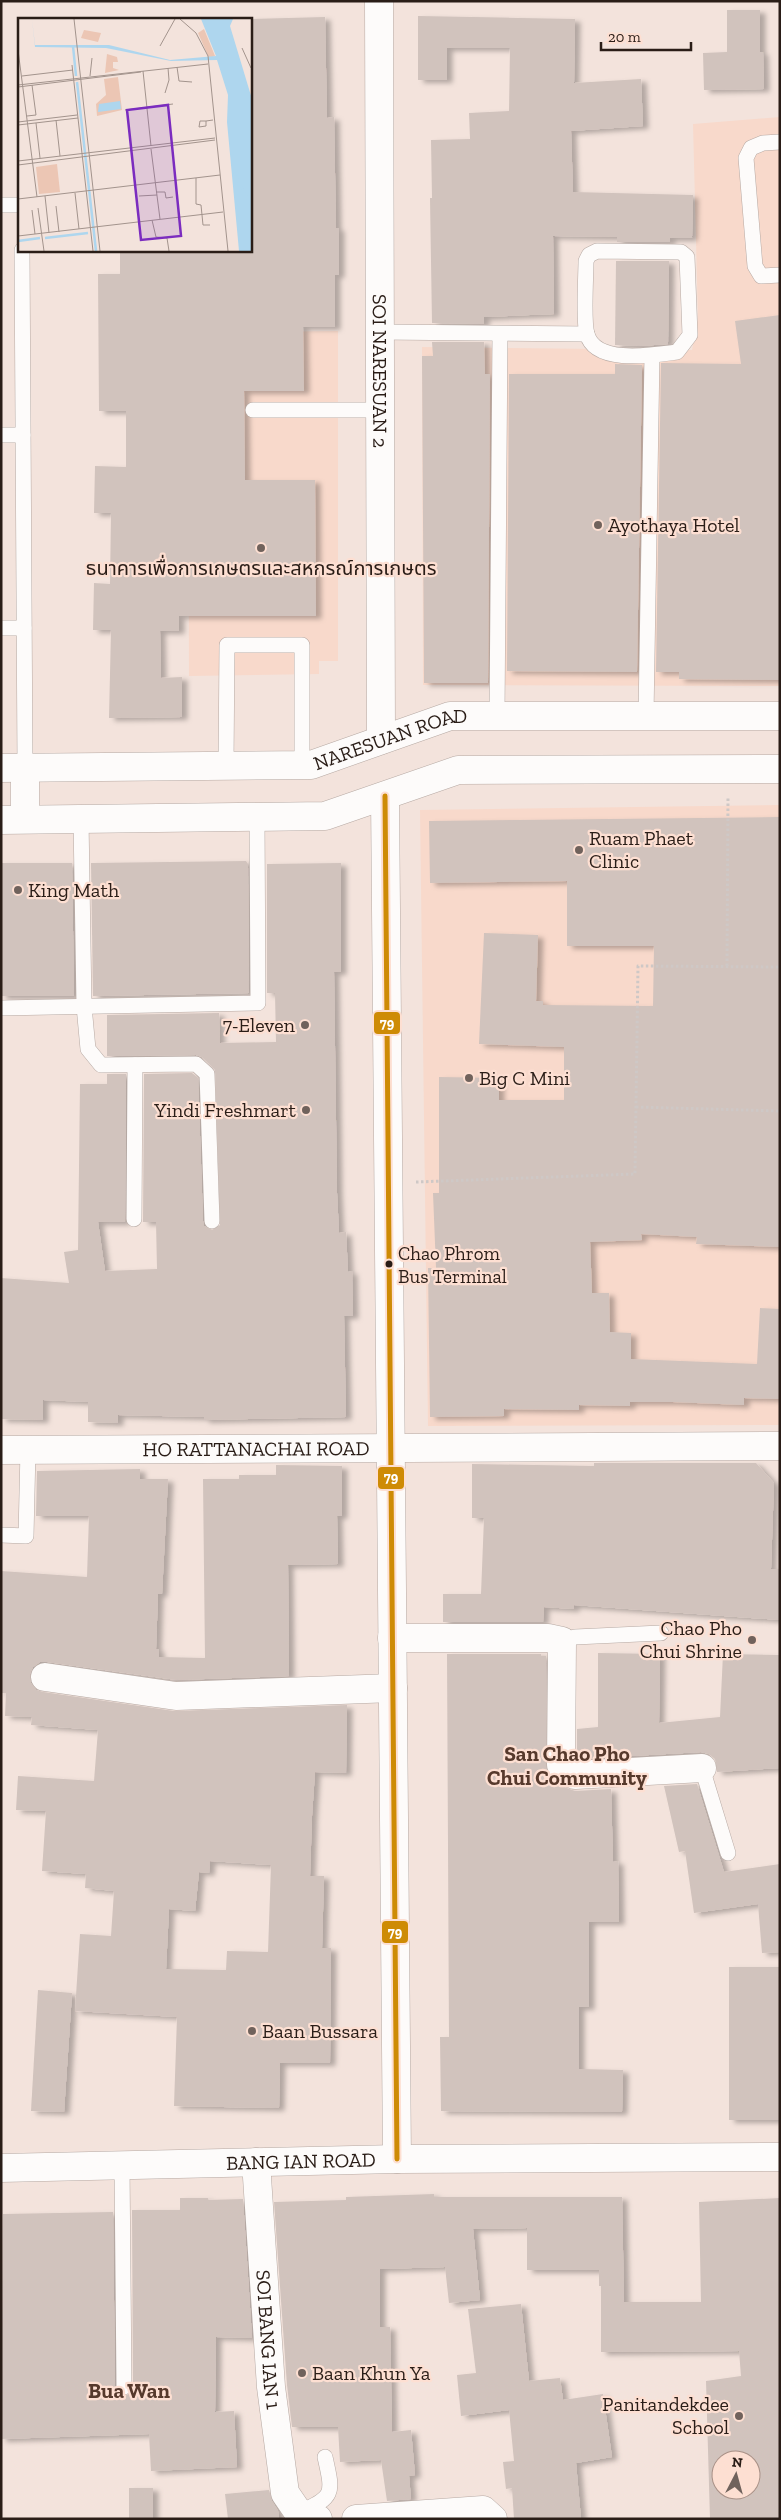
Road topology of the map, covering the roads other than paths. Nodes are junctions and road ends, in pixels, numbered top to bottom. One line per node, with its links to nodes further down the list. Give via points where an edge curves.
1 (380, 1): 7 (street, SOI NARESUAN 2)
2 (780, 142): 6 (lane, via 751,148 746,158 755,266 761,276)
3 (1, 205): 4 (lane)
4 (18, 205)
5 (22, 251): 14 (lane)
6 (780, 275)
7 (380, 332): 8 (lane); 12 (street, SOI NARESUAN 2)
8 (500, 334): 9 (lane); 17 (lane)
9 (586, 334): 10 (lane, via 596,348 609,354); 10 (lane, via 586,261 589,255 597,251 681,252 687,257 688,264 690,335 677,352)
10 (652, 356): 18 (lane)
11 (253, 410): 12 (lane)
12 (380, 410): 20 (street, SOI NARESUAN 2)
13 (1, 435): 14 (lane)
14 (23, 435): 16 (lane)
15 (1, 628): 16 (lane)
16 (24, 628): 23 (lane)
17 (497, 716): 18 (street, NARESUAN ROAD); 20 (street, NARESUAN ROAD, via 450,716)
18 (646, 716): 19 (street, NARESUAN ROAD)
19 (780, 716)
20 (381, 740): 21 (street, NARESUAN ROAD, via 311,765)
21 (302, 765): 22 (street, NARESUAN ROAD); 22 (lane, via 302,645 227,645)
22 (226, 766): 23 (street, NARESUAN ROAD)
23 (13, 768): 27 (street)
24 (780, 769): 25 (street, via 458,770)
25 (385, 796): 26 (street, via 325,816); 35 (street)
26 (258, 817): 28 (street); 29 (lane, via 258,1002)
27 (13, 819): 28 (street)
28 (81, 819): 29 (lane)
29 (84, 1006): 30 (lane); 31 (lane, via 88,1050 101,1065)
30 (1, 1008)
31 (135, 1065): 32 (lane); 33 (lane, via 196,1064 207,1074)
32 (134, 1219)
33 (212, 1221)
34 (780, 1446): 35 (street, HO RATTANACHAI ROAD)
35 (391, 1448): 37 (street, HO RATTANACHAI ROAD); 40 (street)
36 (1, 1450): 37 (street, HO RATTANACHAI ROAD)
37 (28, 1450): 38 (lane, via 26,1536)
38 (1, 1535)
39 (661, 1633): 41 (lane, via 575,1637)
40 (392, 1638): 41 (street, via 548,1638); 43 (street)
41 (562, 1641): 44 (street, via 561,1765 575,1775)
42 (45, 1677): 43 (street, via 176,1696)
43 (393, 1688): 47 (street)
44 (702, 1768): 45 (lane)
45 (728, 1854)
46 (780, 2157): 47 (street, BANG IAN ROAD)
47 (397, 2159): 48 (street, BANG IAN ROAD)
48 (256, 2162): 49 (street, BANG IAN ROAD); 53 (street, SOI BANG IAN 1, via 271,2387 285,2493)
49 (122, 2165): 50 (street, BANG IAN ROAD); 51 (lane)
50 (1, 2168)
51 (124, 2386)
52 (325, 2457): 53 (lane, via 329,2492)
53 (308, 2516)
54 (356, 2519): 55 (street, via 483,2510)
55 (493, 2519)

